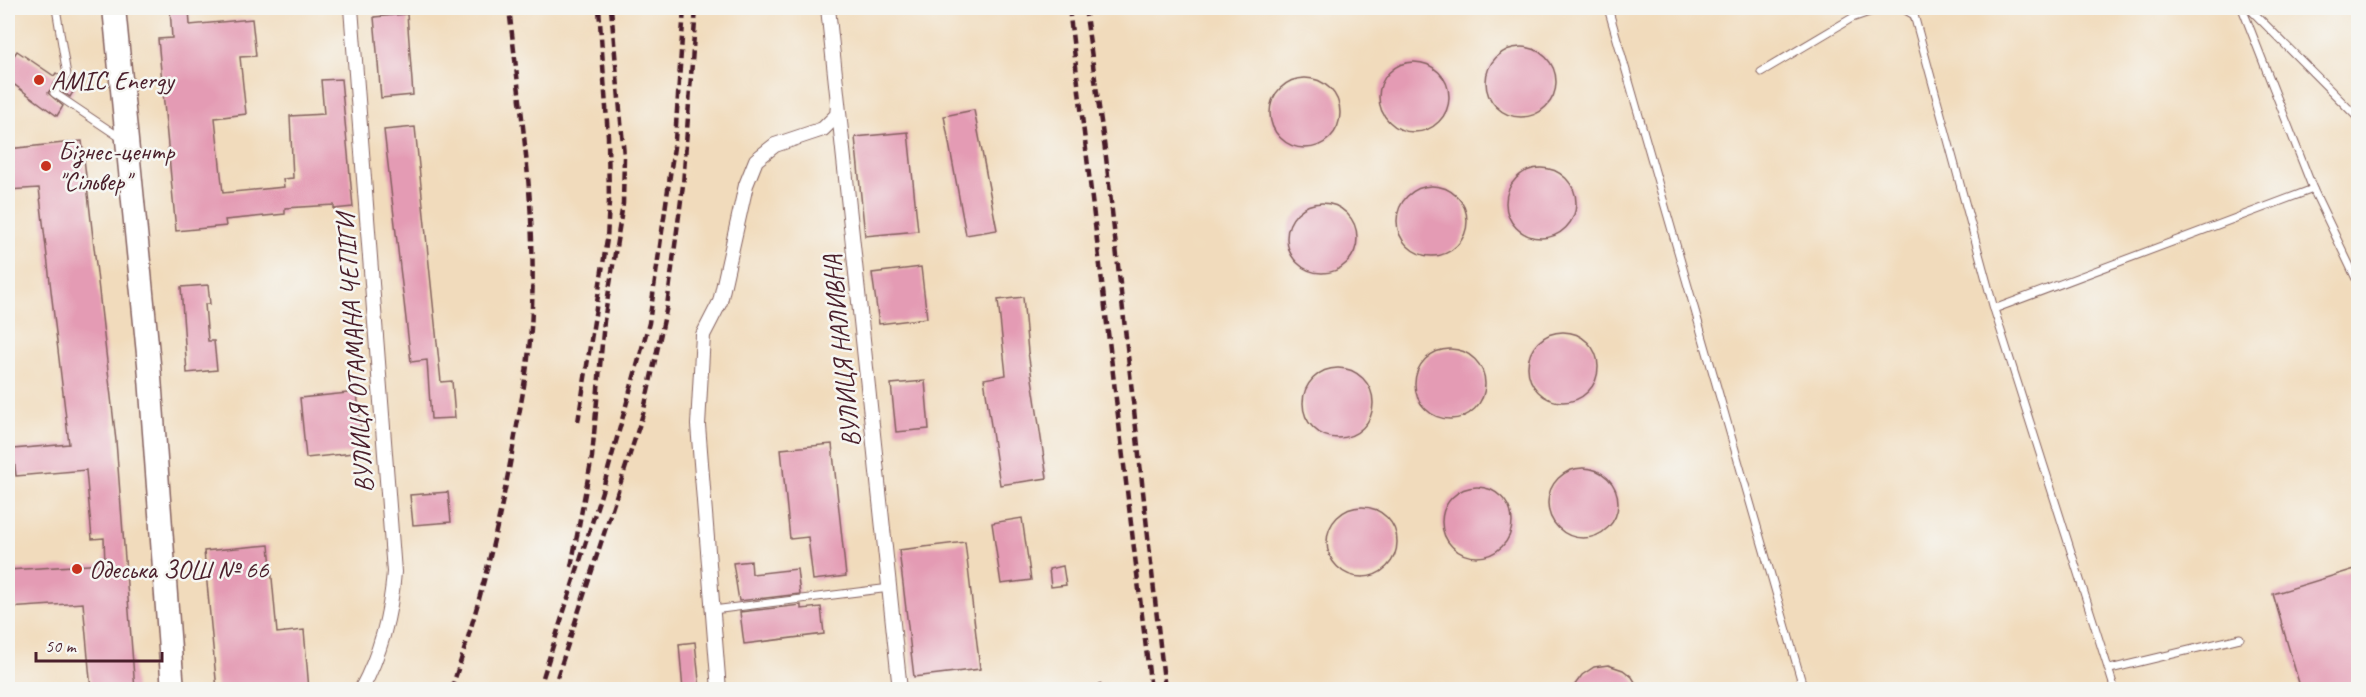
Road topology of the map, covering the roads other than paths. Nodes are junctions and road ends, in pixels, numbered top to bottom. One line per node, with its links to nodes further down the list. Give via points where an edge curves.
1 (56, 8): 13 (lane, via 67,75 54,93)
2 (114, 8): 13 (main road)
3 (351, 8): 22 (street, ВУЛИЦЯ ОТАМАНА ЧЕПІГИ, via 394,572 385,627)
4 (828, 8): 11 (street, ВУЛИЦЯ НАЛИВНА)
5 (1608, 8): 25 (lane)
6 (1881, 8): 10 (lane, via 1852,18)
7 (1902, 8): 16 (lane, via 1914,15)
8 (2242, 8): 14 (lane)
9 (2249, 8): 12 (lane)
10 (1761, 72)
11 (839, 103): 17 (street, ВУЛИЦЯ НАЛИВНА); 18 (street, via 837,115 823,129 775,145 756,160 746,185 720,302 703,335 698,424)
12 (2358, 118)
13 (128, 142): 21 (main road)
14 (2313, 189): 15 (lane); 16 (lane)
15 (2358, 283)
16 (1994, 309): 20 (lane)
17 (890, 588): 18 (lane); 24 (street, ВУЛИЦЯ НАЛИВНА)
18 (713, 610): 23 (street)
19 (2240, 638): 20 (lane)
20 (2110, 669): 26 (lane)
21 (173, 690)
22 (361, 690)
23 (719, 690)
24 (900, 690)
25 (1804, 690)
26 (2115, 690)

